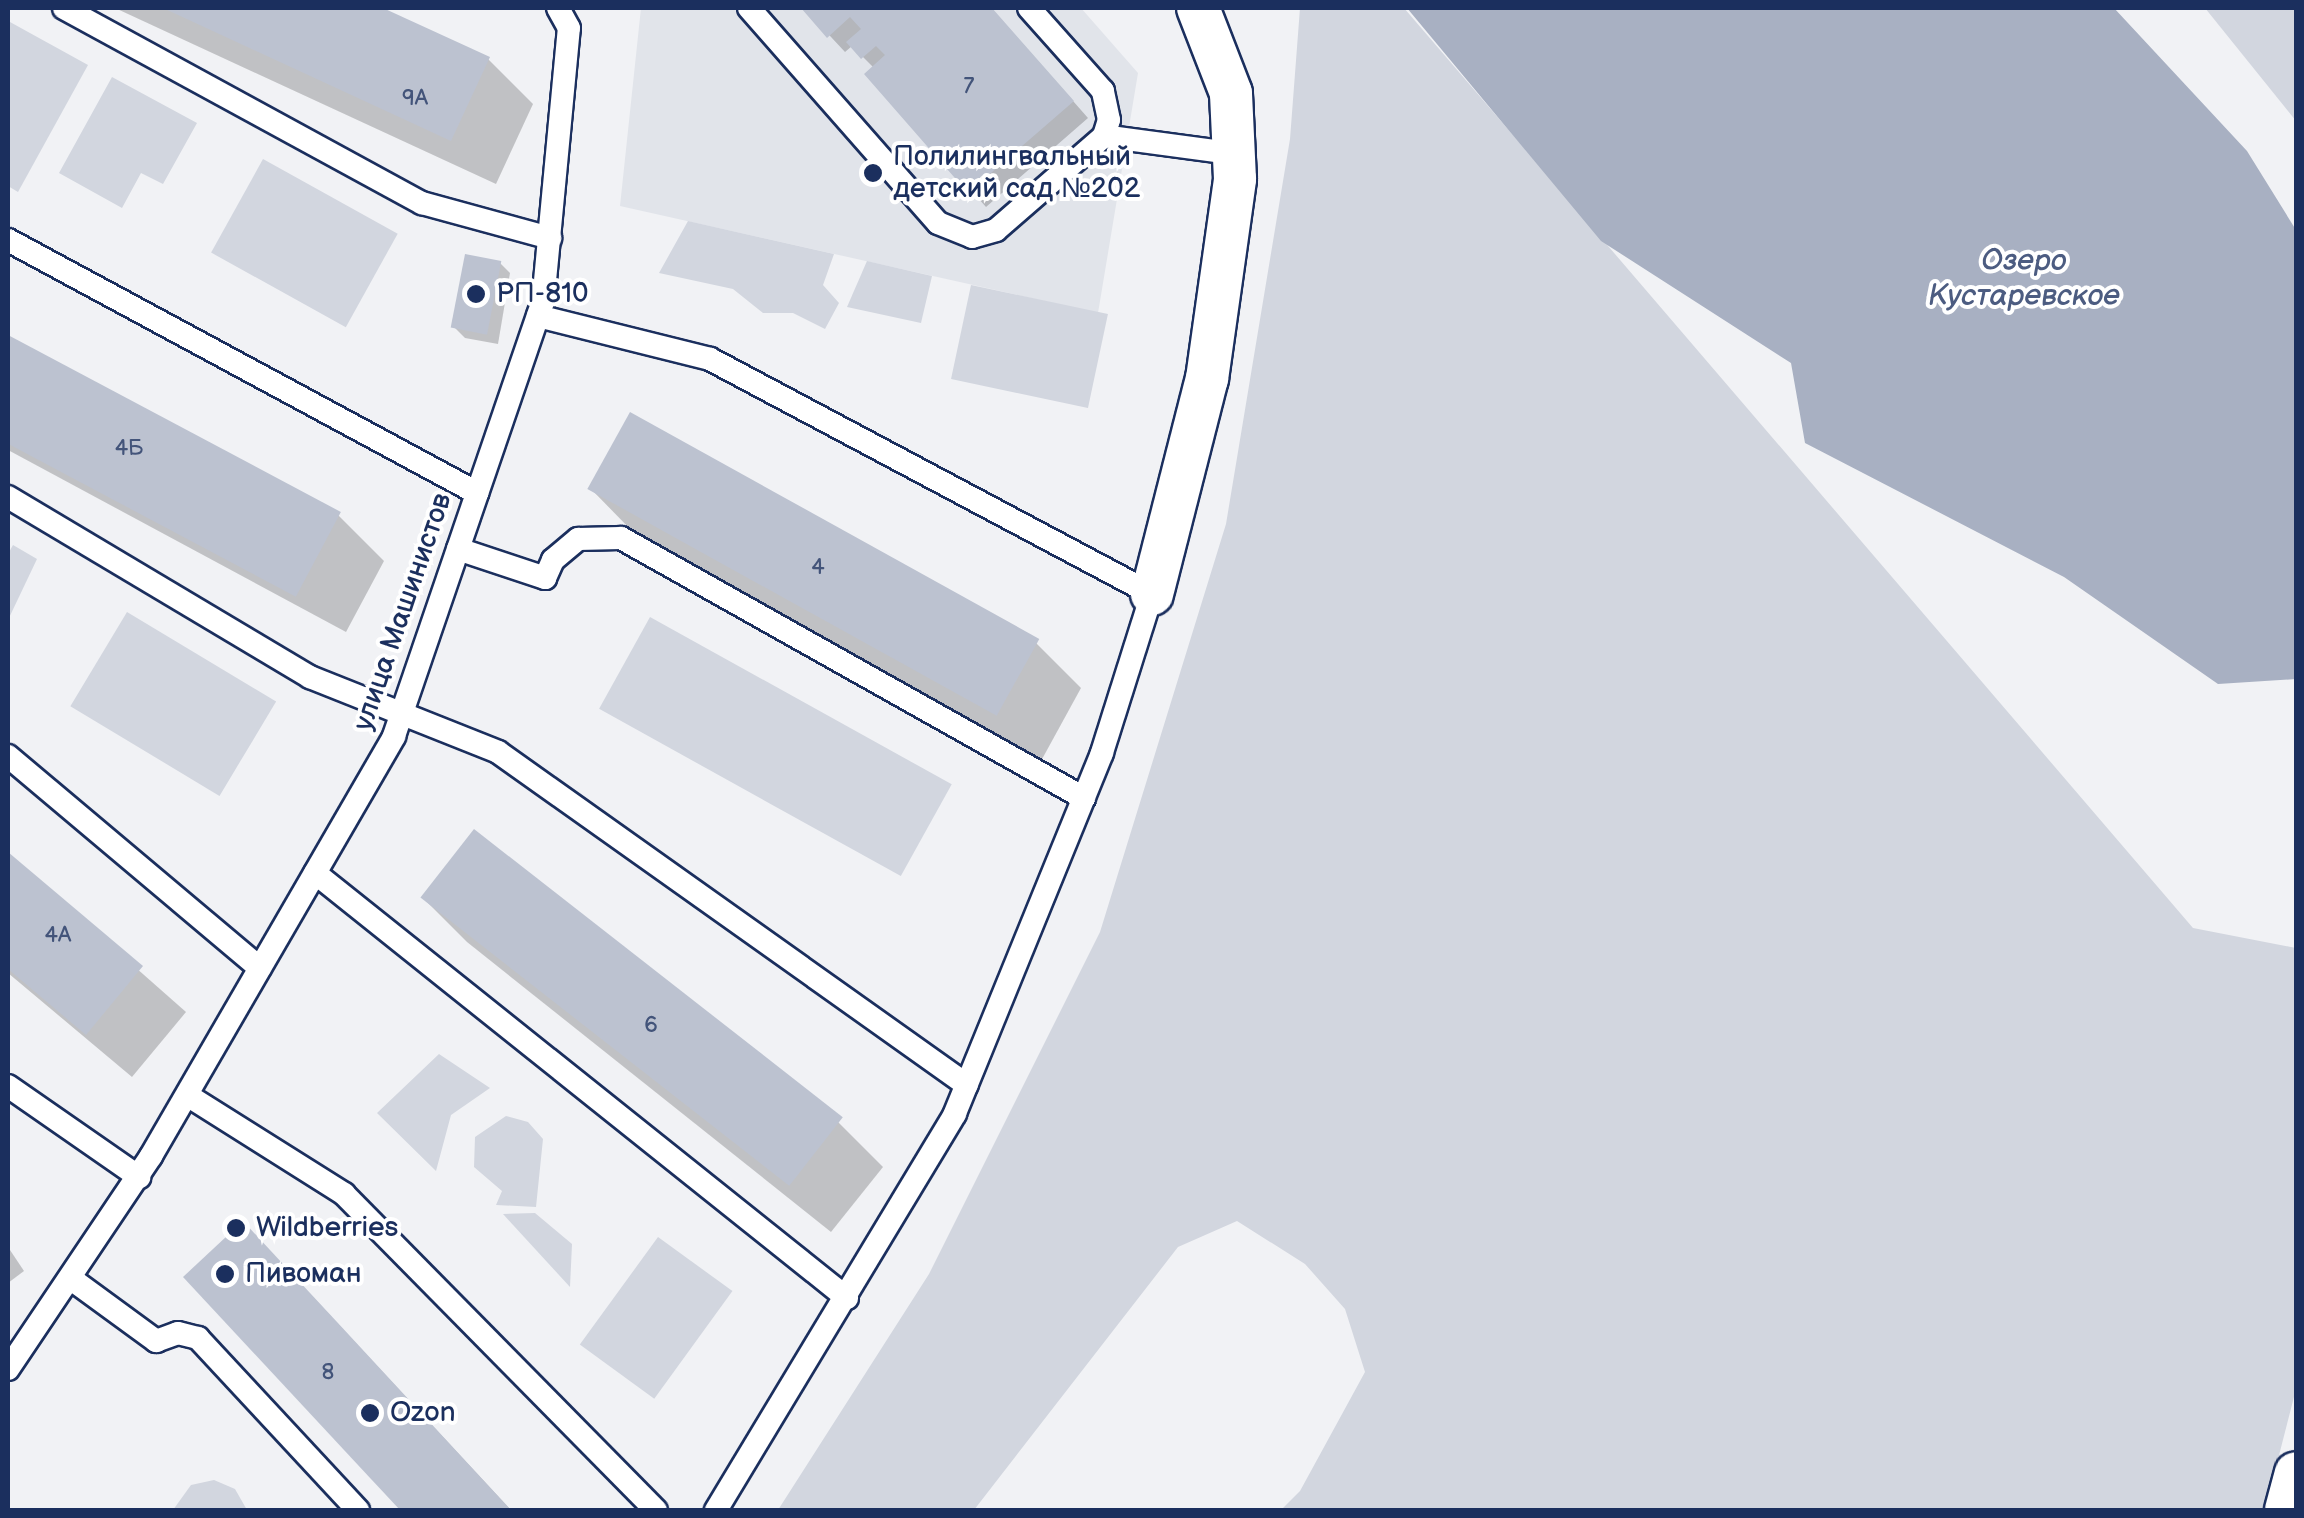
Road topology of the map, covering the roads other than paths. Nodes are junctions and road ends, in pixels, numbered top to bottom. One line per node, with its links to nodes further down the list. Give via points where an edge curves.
1 (64, 8): 8 (lane, via 422,203)
2 (750, 8): 6 (lane, via 938,223 960,236 996,230)
3 (1030, 8): 6 (lane, via 1103,91 1110,113)
4 (1198, 8): 7 (street, via 1226,74)
5 (562, 14): 8 (lane, улица Машинистов)
6 (1104, 136): 7 (lane)
7 (1237, 154): 14 (street, via 1206,378)
8 (550, 238): 10 (lane, улица Машинистов)
9 (8, 240): 11 (lane)
10 (538, 316): 11 (lane, улица Машинистов); 14 (lane, via 710,359)
11 (477, 494): 13 (lane, улица Машинистов)
12 (8, 496): 15 (lane, via 310,678)
13 (458, 549): 15 (lane, улица Машинистов); 17 (lane, via 545,578 553,560 578,539 621,538)
14 (1152, 594): 17 (lane)
15 (401, 714): 18 (lane, улица Машинистов); 21 (lane, via 498,752)
16 (8, 756): 19 (lane)
17 (1084, 798): 21 (lane)
18 (315, 873): 19 (lane, улица Машинистов); 25 (lane)
19 (260, 968): 22 (lane, улица Машинистов)
20 (8, 1086): 23 (lane)
21 (968, 1086): 25 (lane, via 923,1176)
22 (186, 1095): 23 (lane, улица Машинистов); 29 (lane, via 344,1194)
23 (139, 1176): 24 (lane, улица Машинистов)
24 (70, 1278): 26 (lane, улица Машинистов); 28 (lane, via 156,1340 178,1333 198,1338)
25 (847, 1298): 30 (lane)
26 (8, 1369)
27 (2296, 1473): 31 (street)
28 (358, 1510)
29 (656, 1510)
30 (716, 1510)
31 (2286, 1510)

